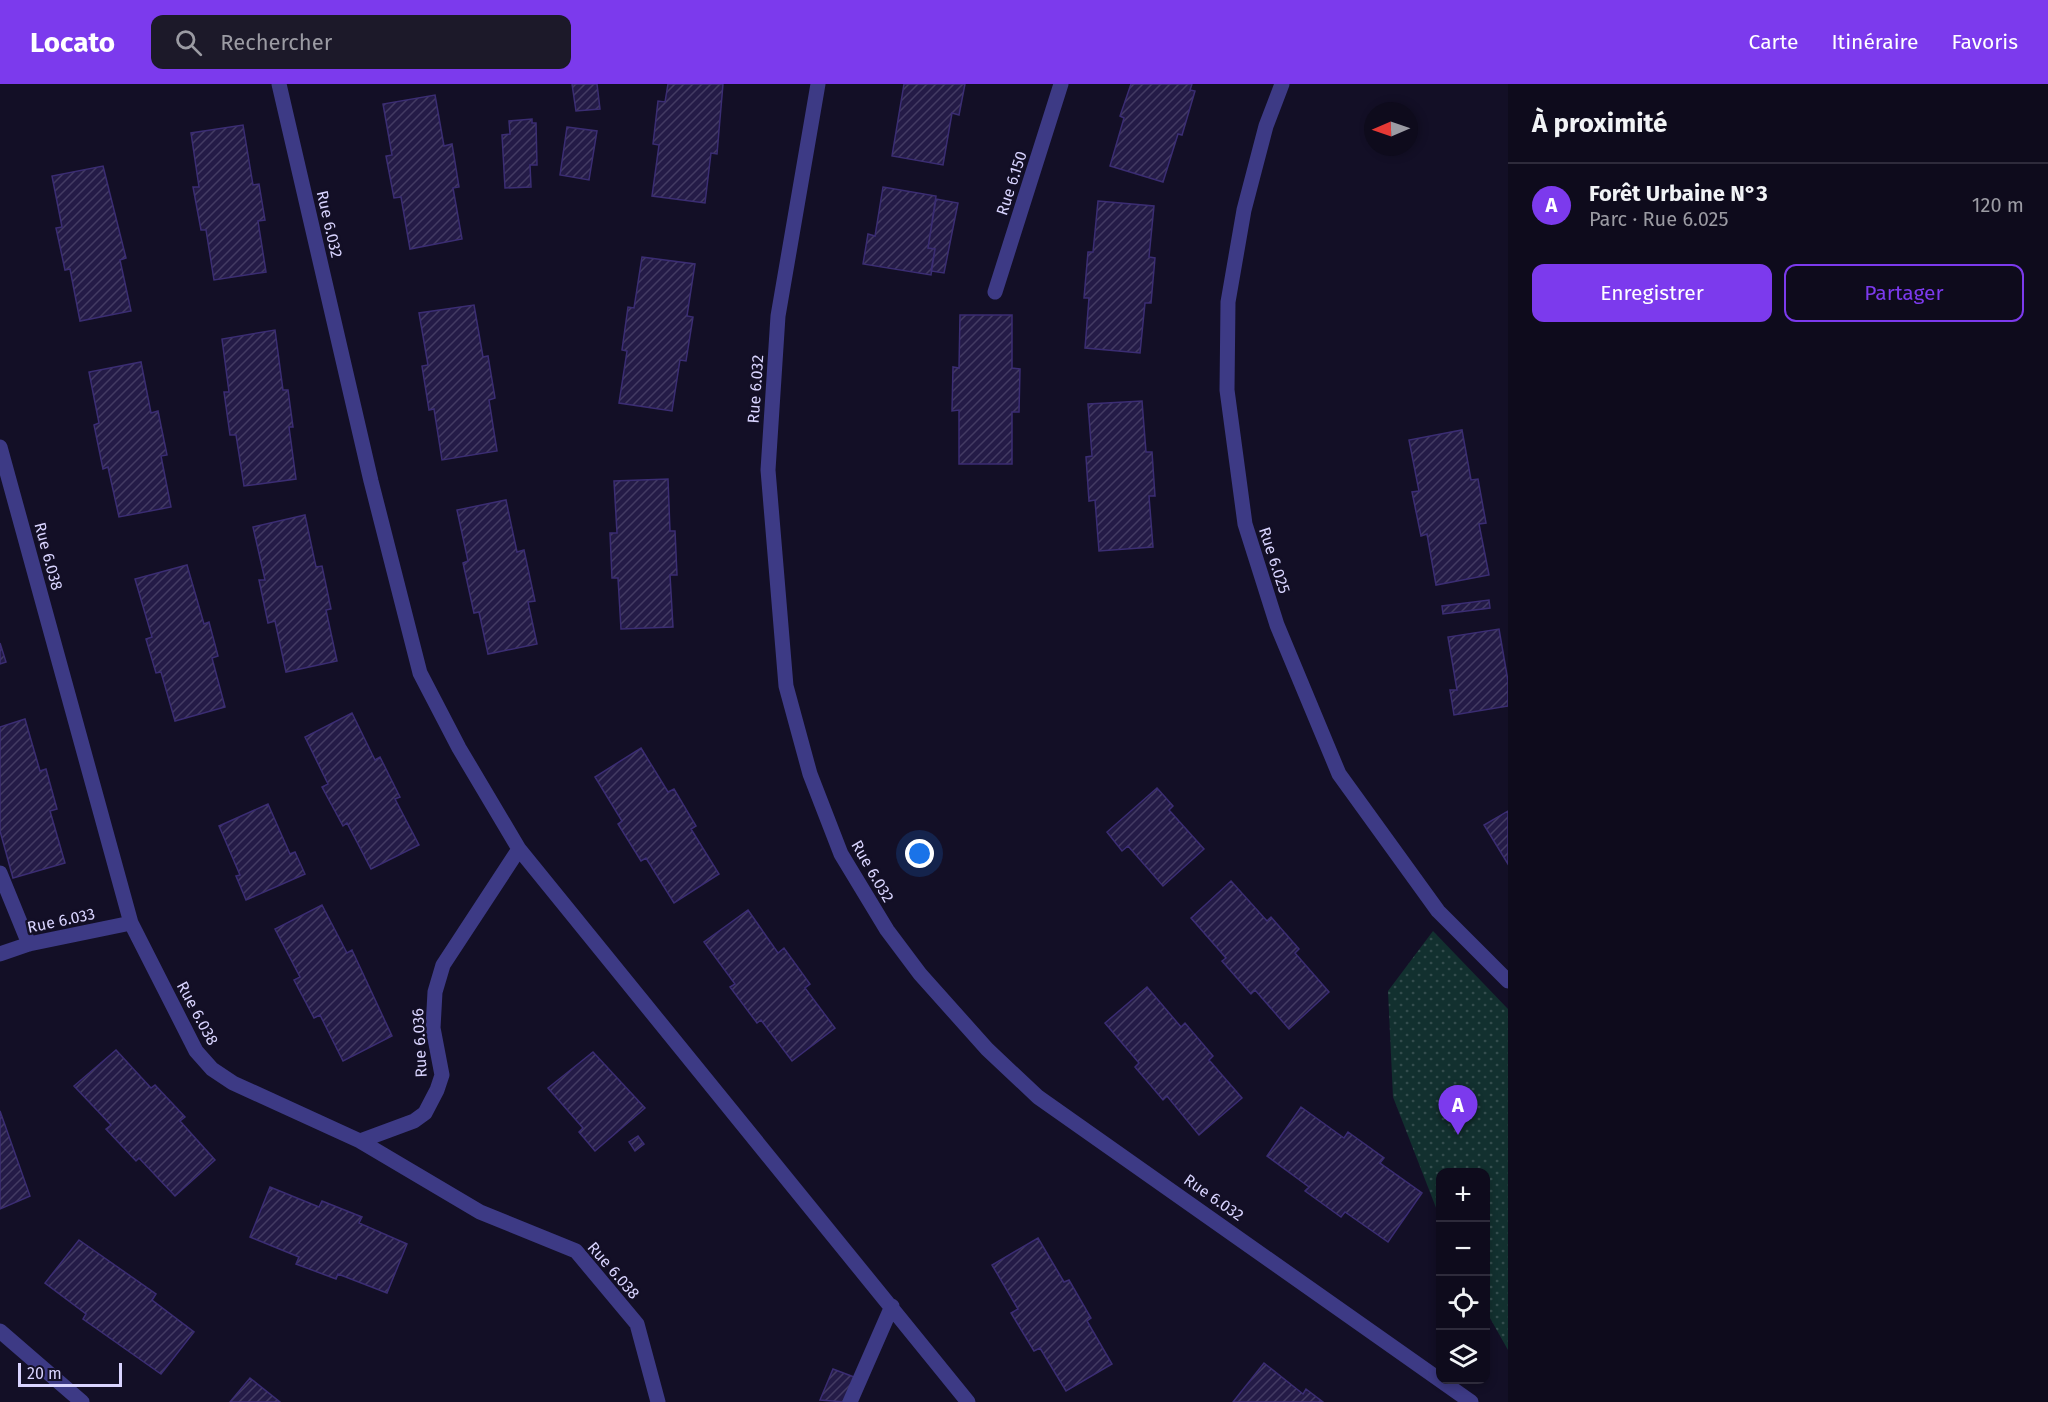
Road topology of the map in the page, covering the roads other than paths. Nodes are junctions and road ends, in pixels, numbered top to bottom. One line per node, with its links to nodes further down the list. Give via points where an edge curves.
1 (279, 84): 7 (street, Rue 6.032, via 420,673)
2 (818, 84): 20 (street, Rue 6.032, via 778,316 768,470 786,686 810,774 841,854 887,930 920,974 1038,1097)
3 (1061, 84): 5 (street, Rue 6.150)
4 (1282, 84): 12 (street, Rue 6.025, via 1266,126 1244,210 1228,302 1227,390 1245,524 1277,626 1340,774 1438,911)
5 (995, 292)
6 (0, 447): 9 (street, Rue 6.038)
7 (519, 849): 13 (street, Rue 6.036, via 443,965 435,992 433,1028 441,1074 425,1113); 14 (street, Rue 6.032)
8 (0, 873): 10 (street)
9 (131, 923): 10 (street, Rue 6.033); 13 (street, Rue 6.038, via 196,1051 212,1069 233,1083)
10 (29, 944): 11 (street, Rue 6.033)
11 (0, 954)
12 (1508, 981)
13 (360, 1141): 17 (street, Rue 6.038, via 480,1212 576,1251 637,1324)
14 (892, 1306): 18 (street); 19 (street, Rue 6.032)
15 (0, 1331): 16 (street)
16 (82, 1402)
17 (658, 1402)
18 (850, 1402)
19 (968, 1402)
20 (1471, 1402)

